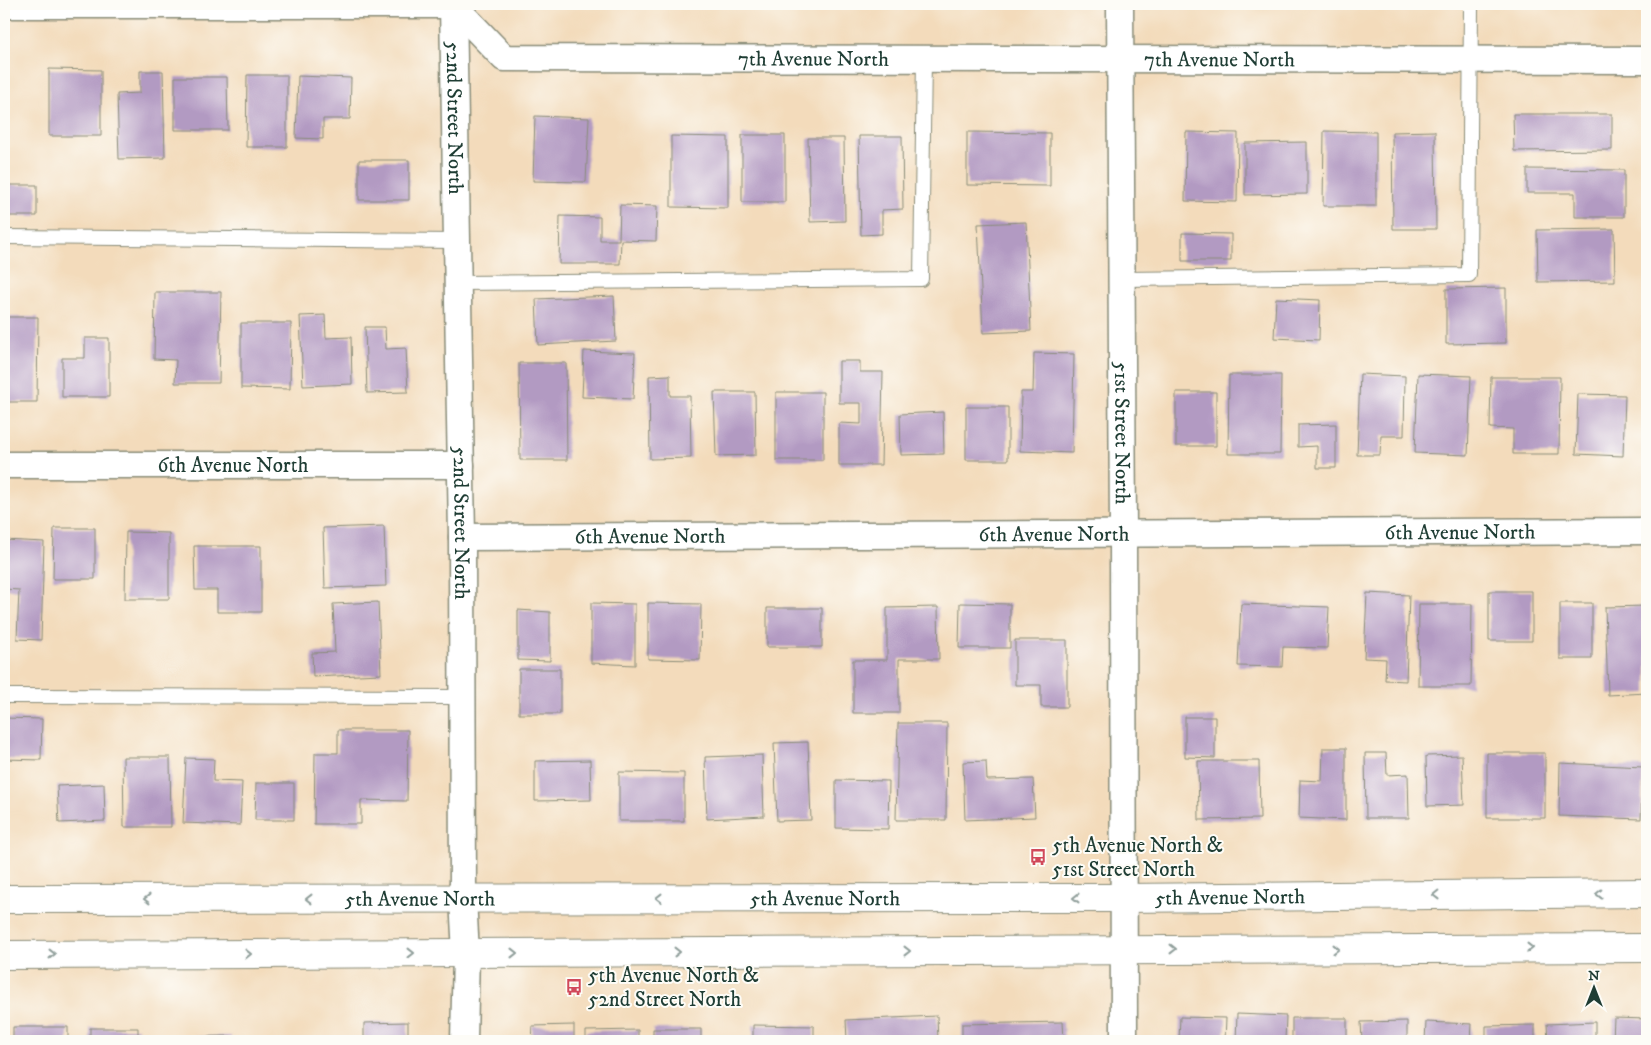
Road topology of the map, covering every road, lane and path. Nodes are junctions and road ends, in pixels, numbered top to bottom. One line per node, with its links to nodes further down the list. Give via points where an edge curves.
1 (453, 4): 4 (street); 5 (street, 7th Avenue North, via 504,58); 10 (street, 52nd Street North)
2 (1120, 4): 6 (street, 51st Street North)
3 (1471, 4): 7 (lane)
4 (4, 5)
5 (924, 58): 6 (street, 7th Avenue North); 12 (lane, via 921,279)
6 (1121, 58): 7 (street, 7th Avenue North); 11 (street, 51st Street North)
7 (1472, 60): 8 (street, 7th Avenue North); 11 (lane, via 1469,275)
8 (1647, 60)
9 (4, 237): 10 (lane)
10 (457, 241): 12 (street, 52nd Street North)
11 (1122, 279): 16 (street, 51st Street North)
12 (458, 283): 13 (street, 52nd Street North)
13 (460, 465): 14 (street, 6th Avenue North); 17 (street, 52nd Street North)
14 (4, 466)
15 (1647, 531): 16 (street, 6th Avenue North)
16 (1123, 534): 17 (street, 6th Avenue North); 21 (street, 51st Street North)
17 (462, 537): 19 (street, 52nd Street North)
18 (4, 696): 19 (lane)
19 (462, 697): 23 (street, 52nd Street North)
20 (1647, 893): 21 (main road, 5th Avenue North, one-way to 21)
21 (1124, 898): 23 (main road, 5th Avenue North, one-way to 23); 25 (street, 51st Street North)
22 (4, 899): 23 (main road, 5th Avenue North, one-way to 22)
23 (463, 899): 26 (street, 52nd Street North)
24 (1647, 948): 25 (main road, one-way to 24)
25 (1124, 949): 26 (main road, one-way to 25); 29 (street, 51st Street North)
26 (466, 953): 27 (main road, one-way to 26); 28 (street, 52nd Street North)
27 (4, 954)
28 (464, 1041)
29 (1124, 1041)

